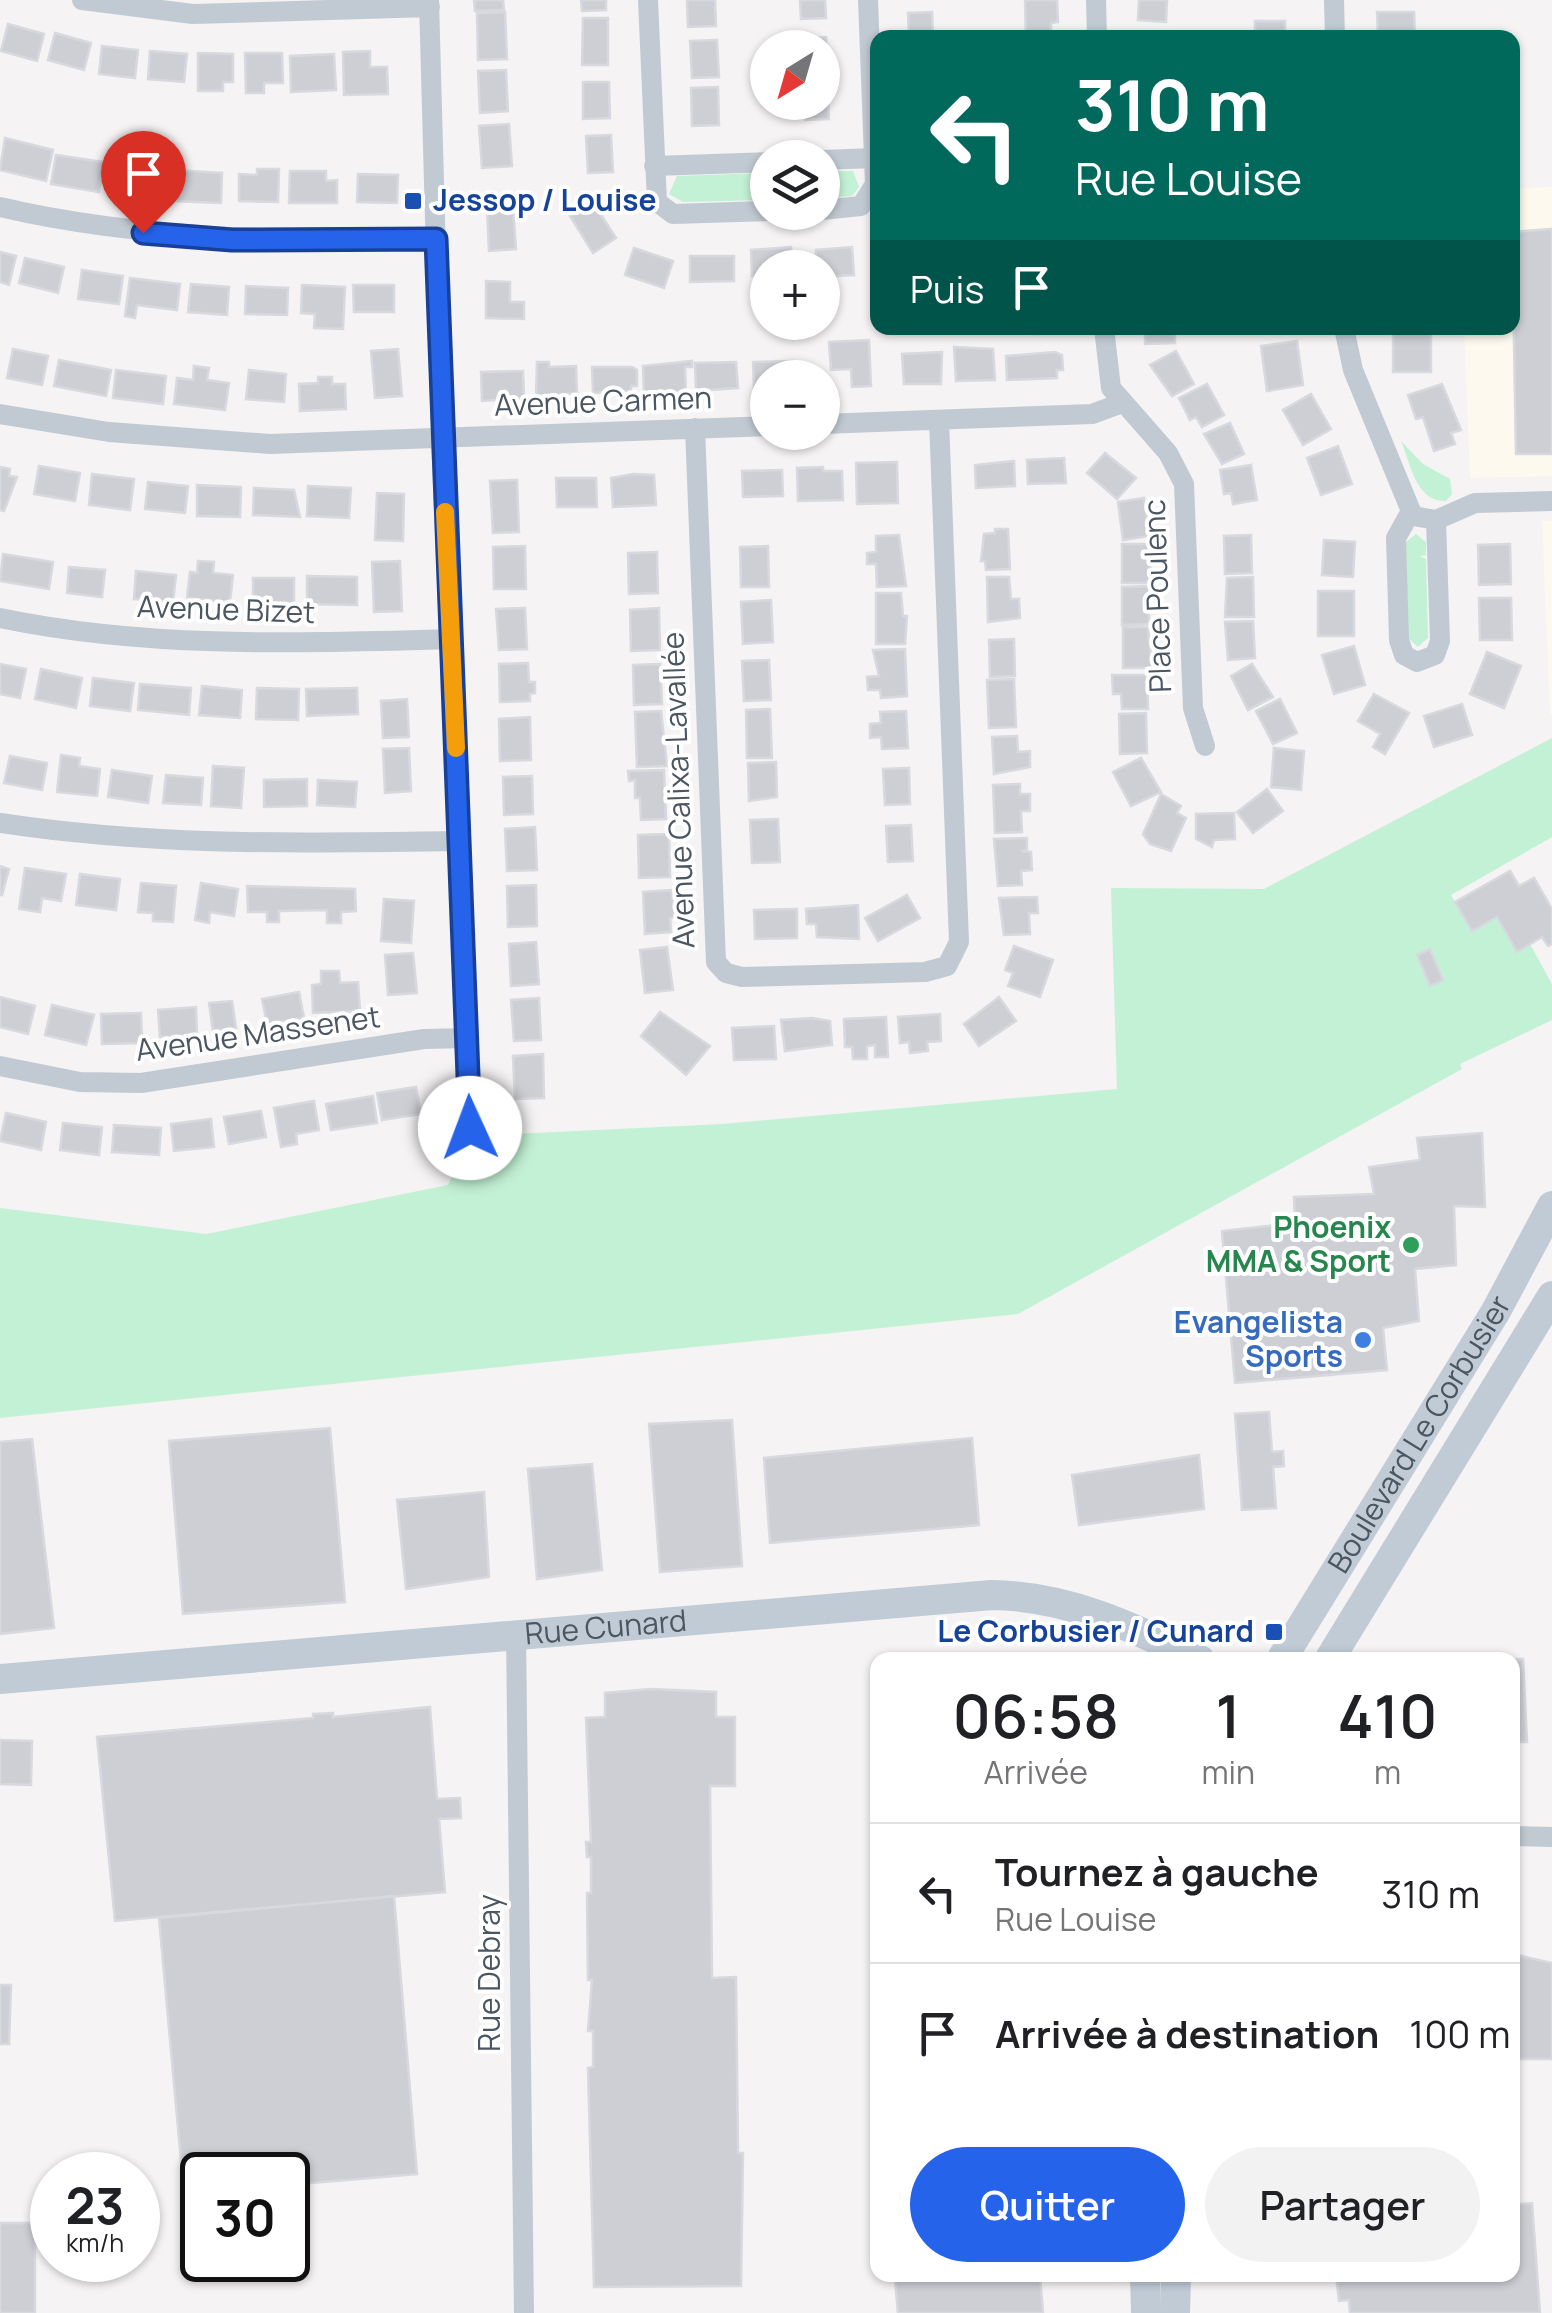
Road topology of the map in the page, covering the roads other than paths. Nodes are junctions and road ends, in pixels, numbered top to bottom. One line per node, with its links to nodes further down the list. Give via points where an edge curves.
1 (82, 0): 7 (street, via 144,10)
2 (648, 0): 14 (street)
3 (868, 0): 10 (street)
4 (1096, 0): 8 (street)
5 (1334, 0): 9 (street)
6 (429, 3): 7 (street); 19 (street)
7 (220, 7)
8 (1097, 30)
9 (1335, 30)
10 (870, 53)
11 (870, 158): 12 (street)
12 (840, 159)
13 (750, 163): 14 (street)
14 (654, 166): 18 (street, via 656,198 668,212)
15 (870, 193): 17 (street, via 866,202)
16 (0, 207): 19 (street, via 165,236)
17 (840, 209)
18 (750, 211)
19 (436, 239): 28 (street)
20 (1105, 335): 22 (street, via 1108,380)
21 (1346, 335): 30 (street)
22 (1122, 403): 24 (street, via 1092,414); 34 (street, Place Poulenc, via 1163,446 1184,484 1193,708)
23 (0, 414): 28 (street, via 222,442)
24 (939, 420): 25 (street); 27 (street, Avenue Calixa-Lavallée, via 958,942 947,966 925,972 742,978 716,962)
25 (840, 423)
26 (750, 426): 27 (street, Avenue Carmen)
27 (694, 428): 28 (street, Avenue Carmen)
28 (441, 439): 33 (street)
29 (1552, 500): 31 (street, via 1476,503)
30 (1410, 512): 31 (street); 31 (street, via 1396,538 1399,640 1404,655 1417,662 1435,655 1440,641)
31 (1436, 520)
32 (0, 618): 33 (street, Avenue Bizet, via 221,644)
33 (452, 639): 36 (street)
34 (1205, 746)
35 (0, 823): 36 (street, via 230,845)
36 (459, 841): 37 (street)
37 (467, 1038): 38 (street, Avenue Massenet, via 140,1083 80,1082); 39 (street)
38 (0, 1066)
39 (470, 1128)
40 (1552, 1206): 44 (street, Boulevard Le Corbusier, via 1489,1323)
41 (1552, 1296): 45 (street, Boulevard Le Corbusier)
42 (516, 1633): 43 (street, Rue Cunard, via 1008,1595 1087,1609); 46 (street, Rue Cunard); 51 (street, Rue Debray)
43 (1182, 1652)
44 (1286, 1652)
45 (1334, 1652)
46 (0, 1678)
47 (1520, 1836): 48 (street)
48 (1552, 1837)
49 (1144, 2282): 52 (street)
50 (1176, 2282): 53 (street)
51 (524, 2313)
52 (1146, 2313)
53 (1175, 2313)

